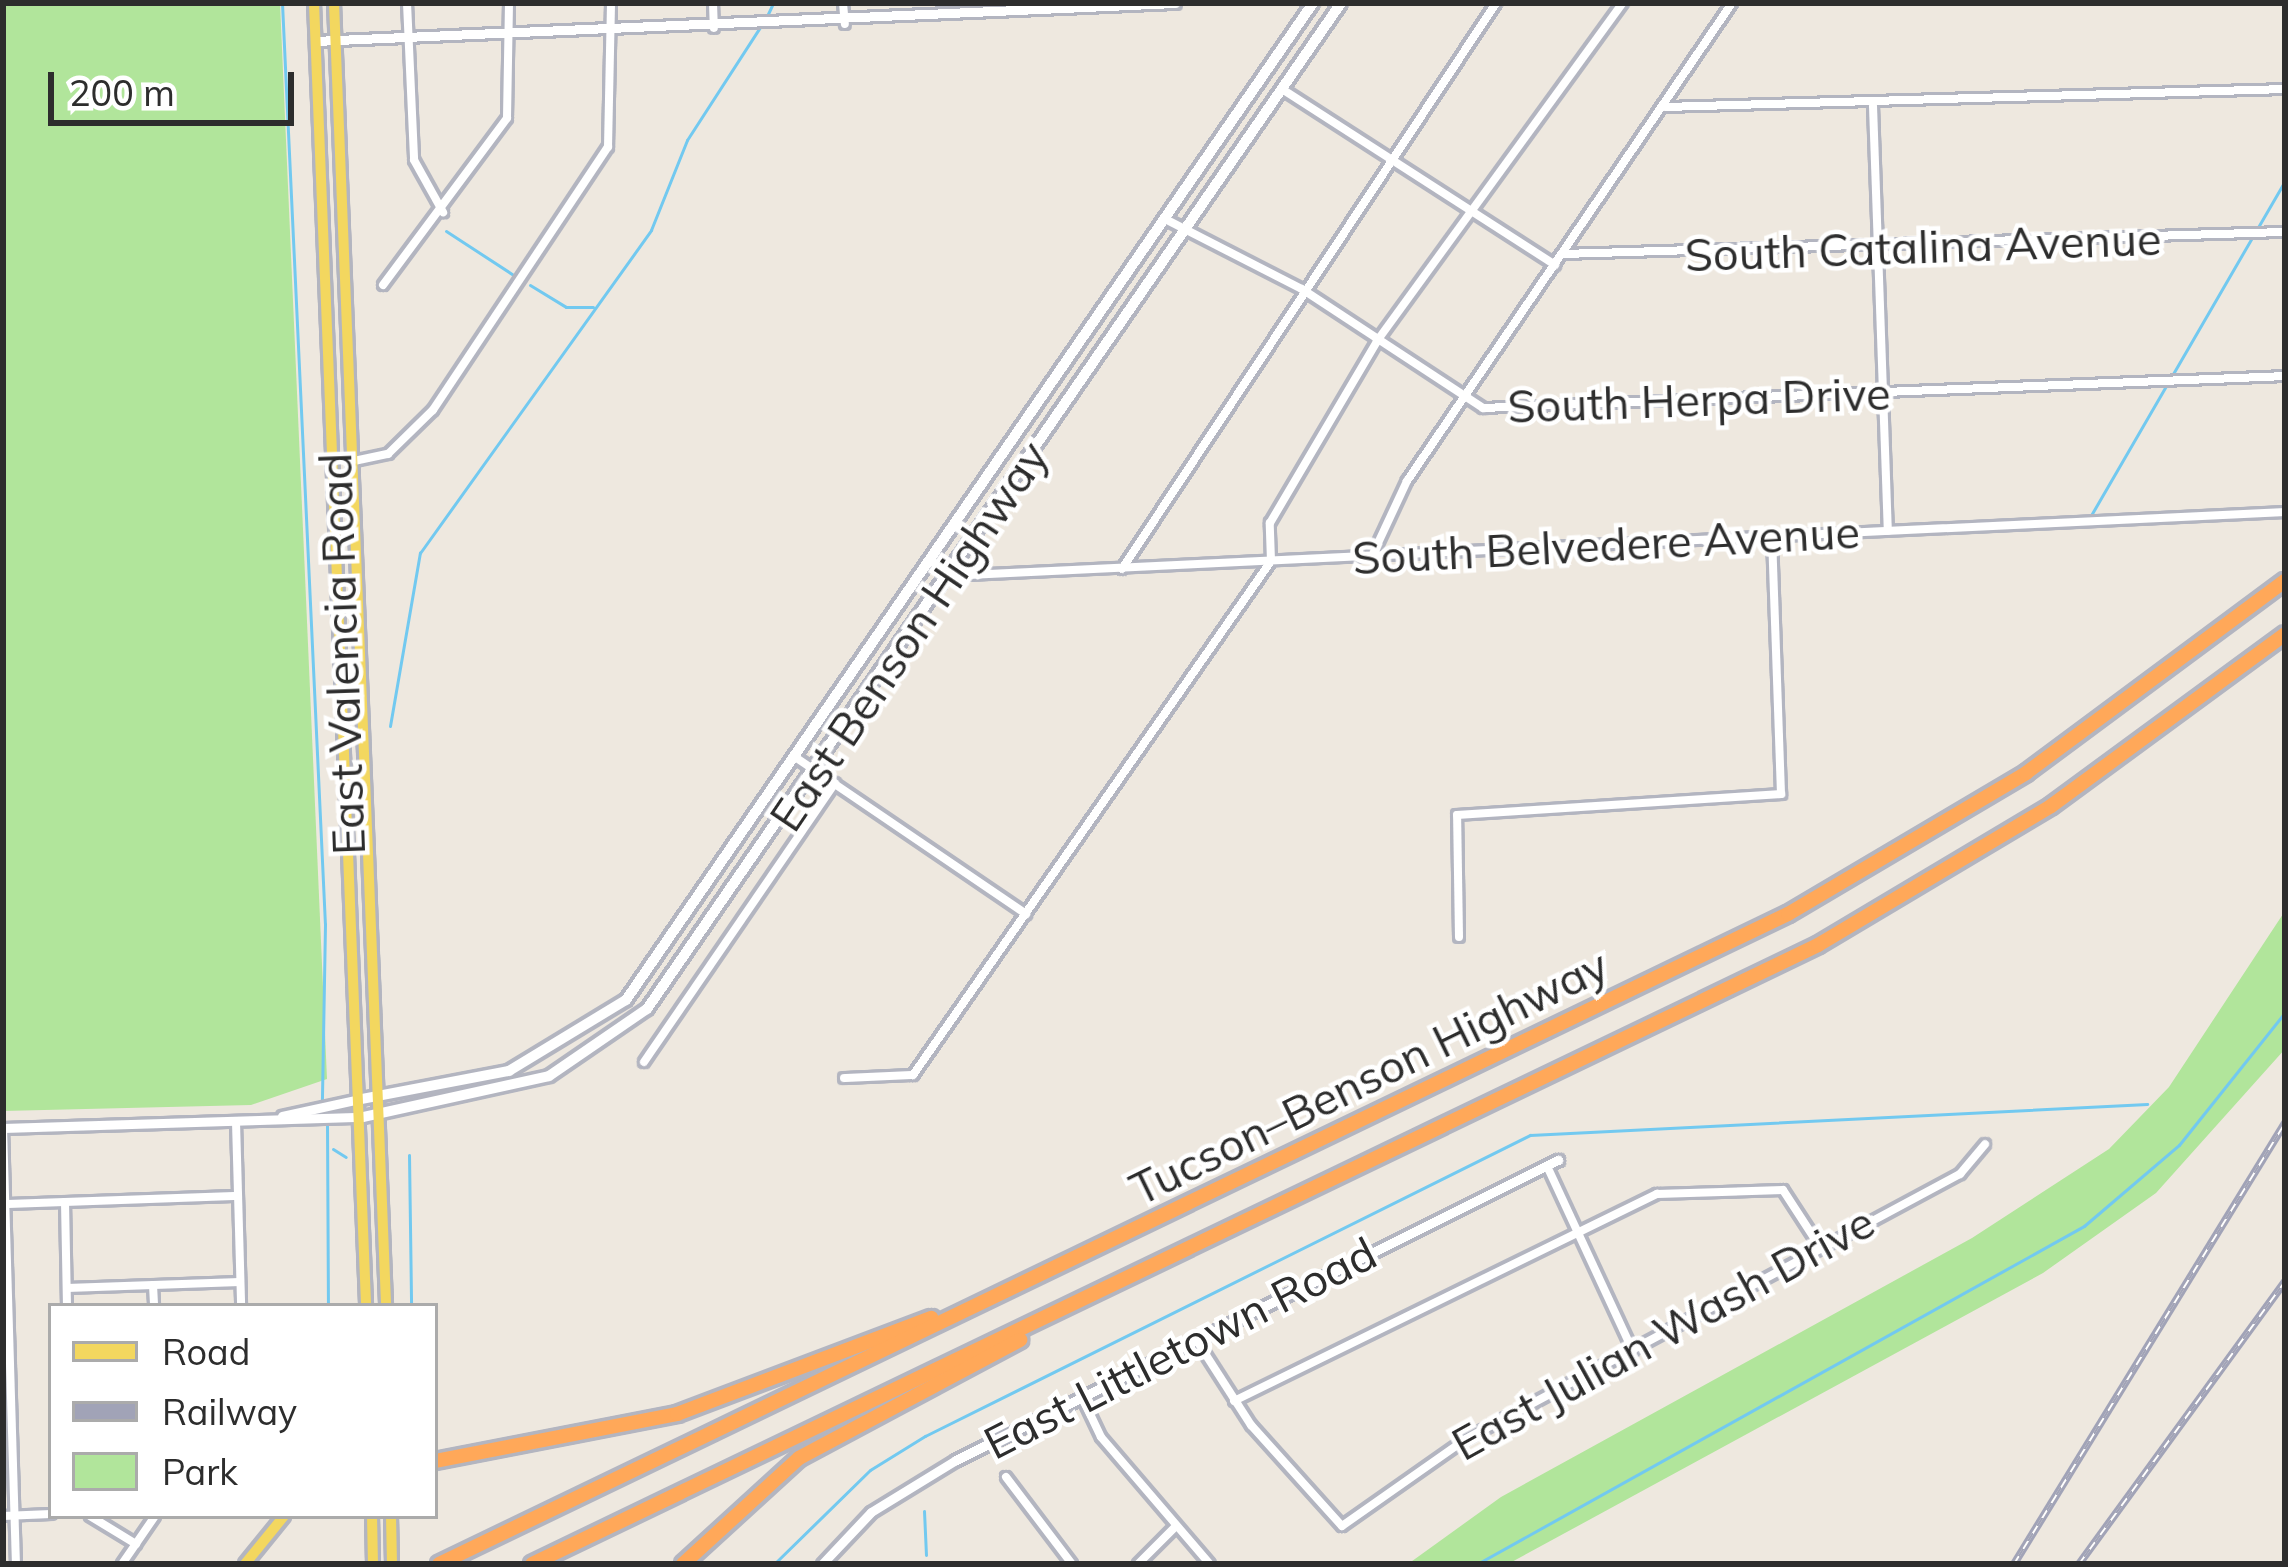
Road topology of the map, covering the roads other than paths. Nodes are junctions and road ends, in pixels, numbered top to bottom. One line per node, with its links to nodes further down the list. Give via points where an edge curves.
1 (314, 3): 19 (main road, East Valencia Road)
2 (334, 3): 20 (main road, East Valencia Road)
3 (407, 3): 18 (street)
4 (509, 3): 17 (street)
5 (611, 3): 16 (street)
6 (713, 3): 15 (street)
7 (844, 3): 14 (street)
8 (1173, 3): 14 (street)
9 (1313, 3): 28 (main road, East Benson Highway)
10 (1341, 3): 21 (main road, East Benson Highway)
11 (1496, 3): 25 (street)
12 (1624, 3): 27 (street)
13 (1732, 3): 23 (street)
14 (844, 24): 15 (street)
15 (714, 28): 16 (street)
16 (612, 32): 17 (street); 41 (street, via 608,147)
17 (511, 34): 18 (street); 26 (street, via 507,118)
18 (409, 38): 20 (street); 26 (street, via 416,172)
19 (315, 40): 20 (street); 61 (main road, East Valencia Road)
20 (335, 40): 42 (main road, East Valencia Road)
21 (1282, 88): 25 (street); 29 (main road, East Benson Highway)
22 (2285, 89): 24 (street)
23 (1665, 106): 24 (street); 32 (street)
24 (1873, 106): 31 (street)
25 (1394, 160): 27 (street); 35 (street)
26 (443, 212): 34 (street)
27 (1471, 212): 33 (street); 36 (street)
28 (1166, 219): 29 (street, South Herpa Drive); 47 (main road, East Benson Highway)
29 (1185, 230): 35 (street, South Herpa Drive); 50 (main road, East Benson Highway)
30 (2285, 232): 31 (street, South Catalina Avenue)
31 (1878, 250): 32 (street, South Catalina Avenue); 38 (street)
32 (1563, 254): 33 (street)
33 (1555, 266): 40 (street)
34 (383, 285)
35 (1302, 289): 36 (street, South Herpa Drive); 49 (street)
36 (1377, 341): 40 (street, South Herpa Drive); 48 (street, via 1270,523)
37 (2285, 376): 38 (street, South Herpa Drive)
38 (1883, 392): 40 (street, South Herpa Drive, via 1490,408); 44 (street)
39 (426, 397): 41 (street)
40 (1463, 399): 46 (street)
41 (436, 405): 42 (street, via 388,454)
42 (354, 461): 60 (main road, East Valencia Road)
43 (2285, 512): 44 (street, South Belvedere Avenue)
44 (1888, 531): 45 (street, South Belvedere Avenue)
45 (1772, 537): 46 (street, South Belvedere Avenue); 57 (street, via 1778,798 1457,815)
46 (1372, 556): 48 (street, South Belvedere Avenue)
47 (932, 562): 50 (street); 53 (main road, East Benson Highway)
48 (1271, 562): 49 (street, South Belvedere Avenue); 56 (street)
49 (1122, 568): 50 (street, South Belvedere Avenue)
50 (951, 576): 54 (main road, East Benson Highway)
51 (2285, 581): 75 (highway, Tucson–Benson Highway, via 2026,773 1788,914)
52 (2285, 634): 72 (highway, Tucson–Benson Highway, via 2118,760 1910,893)
53 (798, 759): 54 (street); 60 (main road, East Benson Highway, via 661,957 591,1030 509,1071)
54 (817, 771): 55 (street); 63 (main road, East Benson Highway, via 678,974 614,1037 519,1087)
55 (835, 783): 56 (street); 58 (street, East Benson Highway)
56 (1026, 914): 59 (street, via 913,1075)
57 (1460, 937)
58 (644, 1062)
59 (844, 1078)
60 (380, 1096): 61 (main road, East Benson Highway); 63 (main road, East Valencia Road)
61 (362, 1099): 62 (street); 64 (main road, East Valencia Road)
62 (318, 1114): 64 (street); 65 (street)
63 (380, 1115): 64 (main road, East Benson Highway); 83 (main road, East Valencia Road)
64 (363, 1117): 82 (main road, East Valencia Road)
65 (236, 1122): 66 (street); 69 (street)
66 (3, 1128): 71 (street)
67 (1985, 1144): 74 (street, East Julian Wash Drive, via 1960,1174)
68 (1553, 1163): 73 (street); 84 (street, East Littletown Road)
69 (237, 1196): 70 (street); 76 (street)
70 (64, 1202): 71 (street); 78 (street)
71 (4, 1204): 91 (street)
72 (1274, 1208): 107 (highway, Tucson–Benson Highway); 108 (highway, via 835,1436 757,1488)
73 (1577, 1230): 74 (street, via 1657,1194 1784,1190); 85 (street); 87 (street)
74 (1820, 1247): 85 (street, East Julian Wash Drive)
75 (1036, 1277): 88 (highway, via 677,1414); 106 (highway, Tucson–Benson Highway)
76 (240, 1282): 77 (street); 81 (street)
77 (153, 1286): 78 (street); 80 (street)
78 (67, 1288): 79 (street)
79 (68, 1303)
80 (154, 1303)
81 (241, 1303)
82 (362, 1303)
83 (386, 1303)
84 (1197, 1340): 86 (street, East Littletown Road); 87 (street)
85 (1633, 1351): 87 (street, East Julian Wash Drive, via 1466,1439 1342,1526)
86 (1082, 1397): 99 (street); 109 (street, East Littletown Road, via 871,1512)
87 (1234, 1401)
88 (438, 1460)
89 (1006, 1477): 110 (street)
90 (48, 1514): 91 (street)
91 (15, 1515): 92 (street); 101 (street)
92 (3, 1516)
93 (95, 1519): 100 (street)
94 (153, 1519): 100 (street)
95 (272, 1519): 103 (main road)
96 (282, 1519): 103 (main road)
97 (372, 1519): 104 (main road)
98 (392, 1519): 105 (main road)
99 (1176, 1526): 111 (street); 112 (street)
100 (136, 1544): 102 (street)
101 (16, 1564)
102 (122, 1564)
103 (244, 1564)
104 (373, 1564)
105 (392, 1564)
106 (440, 1564)
107 (532, 1564)
108 (683, 1564)
109 (822, 1564)
110 (1072, 1564)
111 (1138, 1564)
112 (1210, 1564)

